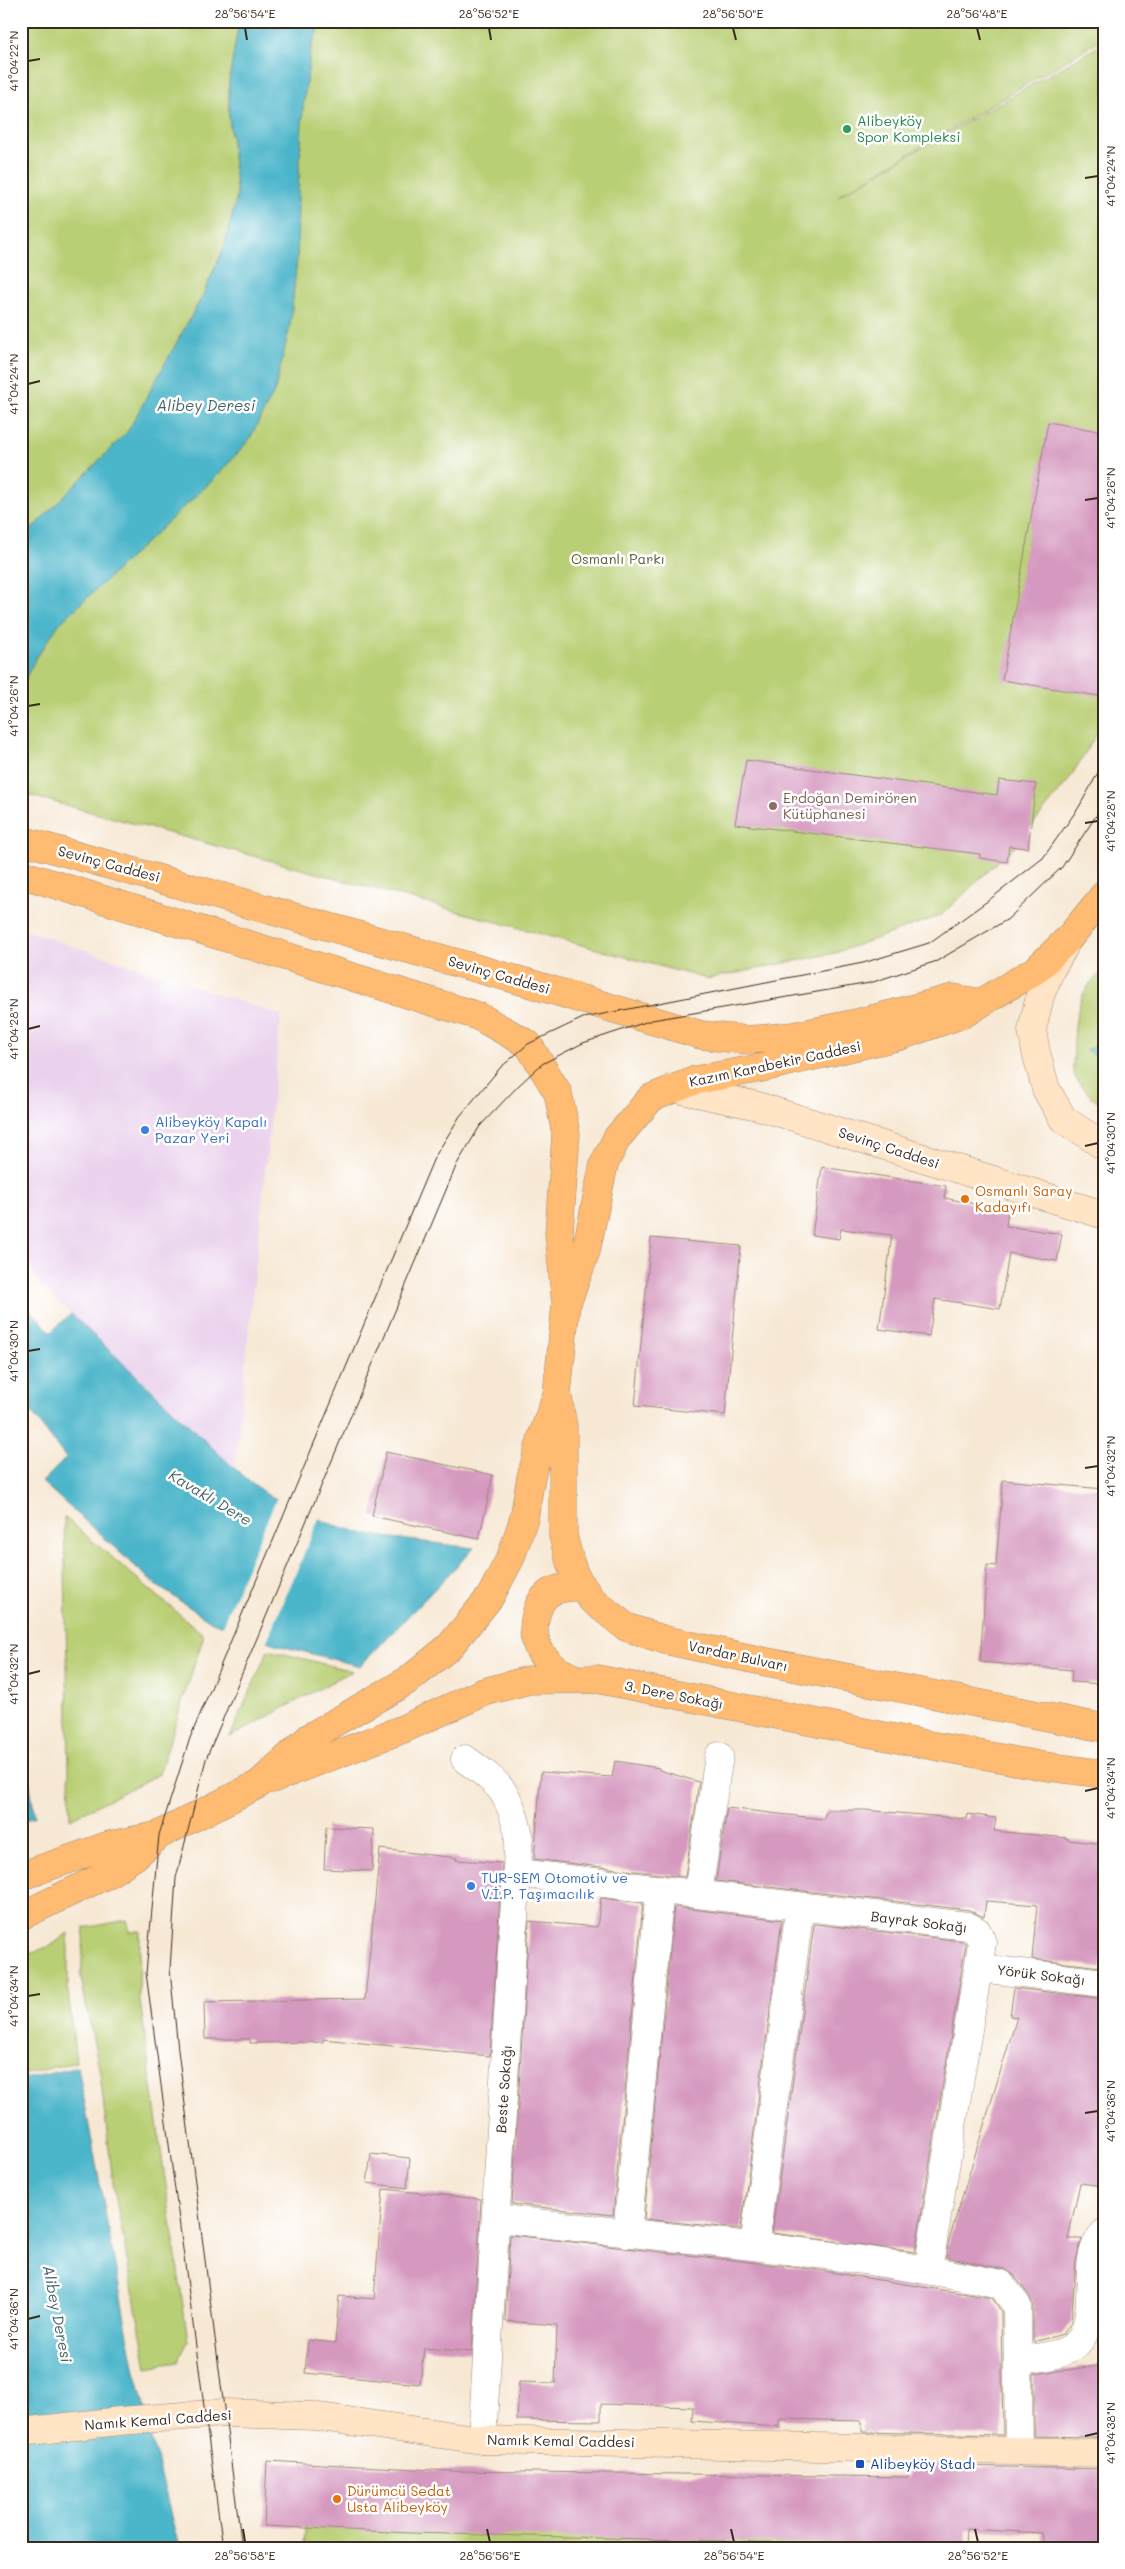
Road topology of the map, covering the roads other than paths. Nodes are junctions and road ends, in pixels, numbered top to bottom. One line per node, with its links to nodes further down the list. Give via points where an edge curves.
1 (24, 840): 5 (main road, Sevinç Caddesi, via 702,1035 747,1040 794,1036 953,998)
2 (21, 874): 9 (main road, via 469,1013 528,1044 558,1092 563,1111 566,1134 559,1233)
3 (1104, 895): 4 (main road, Kazım Karabekir Caddesi)
4 (1069, 938): 5 (main road, Kazım Karabekir Caddesi, via 1037,968); 7 (main road, via 1040,996 1032,1030 1046,1089 1063,1118)
5 (981, 1003): 6 (main road, Kazım Karabekir Caddesi, via 963,1014 900,1036 696,1080)
6 (673, 1088): 8 (main road, Sevinç Caddesi, via 758,1106); 9 (main road, Kazım Karabekir Caddesi, via 651,1098 634,1116 617,1138 604,1164 586,1251)
7 (1104, 1146)
8 (1104, 1215)
9 (566, 1304): 10 (main road)
10 (557, 1394): 11 (main road, Vardar Bulvarı, via 563,1427 563,1536 575,1576); 17 (main road, via 542,1437 514,1549 490,1597 450,1646 410,1679 310,1738)
11 (582, 1586): 12 (main road, via 565,1587 550,1593 540,1605 534,1622 536,1642 541,1652 555,1669); 13 (main road, Vardar Bulvarı, via 592,1599 626,1627 665,1640)
12 (575, 1678): 16 (main road, 3. Dere Sokağı, via 653,1689 1042,1766); 17 (main road, 3. Dere Sokağı, via 530,1680 484,1692 403,1729)
13 (1104, 1728)
14 (719, 1756): 22 (street)
15 (465, 1759): 19 (street, Beste Sokağı, via 506,1793 519,1835)
16 (1104, 1774)
17 (259, 1784): 18 (main road)
18 (159, 1835): 20 (main road, via 110,1845); 24 (main road, via 106,1875)
19 (518, 1872): 21 (street, Bayrak Sokağı); 27 (street, Beste Sokağı)
20 (21, 1876)
21 (660, 1889): 22 (street, Bayrak Sokağı); 29 (street)
22 (698, 1892): 23 (street, Bayrak Sokağı)
23 (800, 1907): 25 (street, Bayrak Sokağı, via 967,1926 978,1931 982,1942); 30 (street)
24 (21, 1916)
25 (979, 1968): 26 (street, Yörük Sokağı); 31 (street, Bayrak Sokağı)
26 (1104, 1983)
27 (496, 2218): 29 (street); 34 (street, Beste Sokağı)
28 (1104, 2233): 32 (street, via 1091,2260 1087,2331 1070,2350 1051,2357)
29 (626, 2234): 30 (street)
30 (754, 2246): 31 (street)
31 (928, 2270): 32 (street, via 1001,2284 1016,2306)
32 (1019, 2360): 35 (street)
33 (21, 2432): 34 (main road, Namık Kemal Caddesi, via 204,2414 313,2416)
34 (482, 2440): 35 (main road, Namık Kemal Caddesi)
35 (1019, 2452): 36 (main road, Namık Kemal Caddesi)
36 (1104, 2453)

